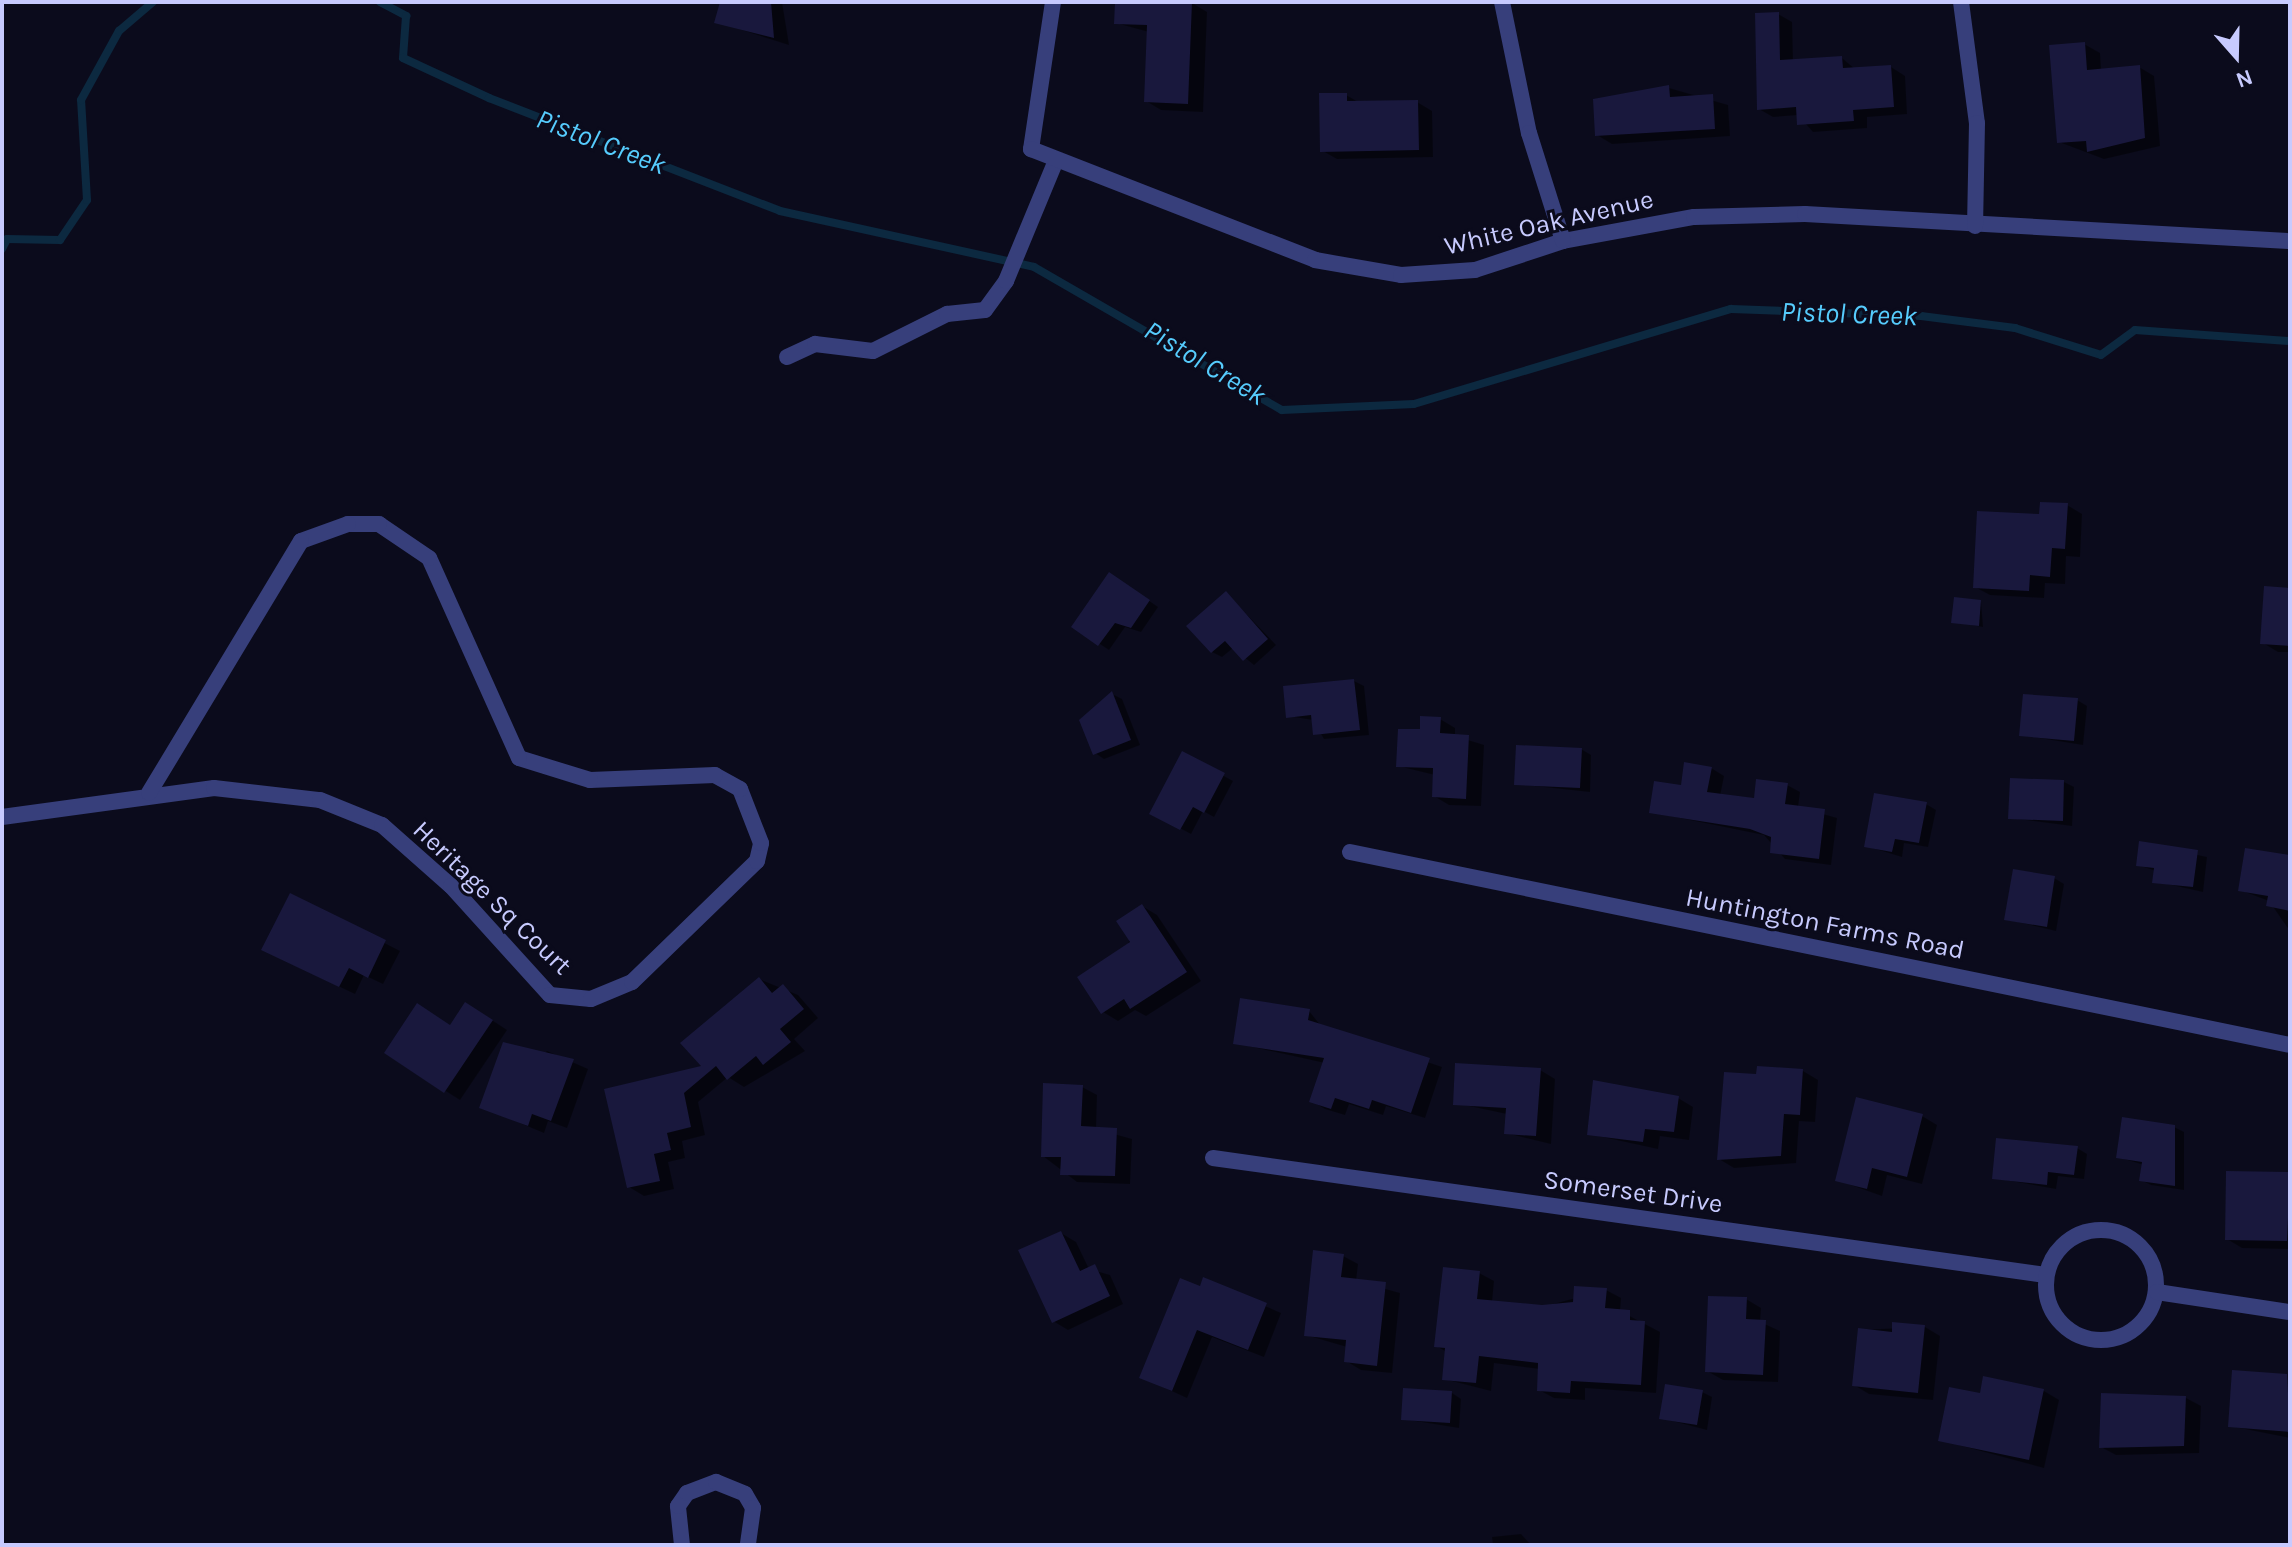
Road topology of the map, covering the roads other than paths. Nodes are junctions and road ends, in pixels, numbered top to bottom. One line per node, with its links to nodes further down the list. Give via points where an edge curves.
1 (1053, 2): 4 (street, White Oak Avenue, via 1031,149)
2 (1502, 2): 6 (street, via 1529,133)
3 (1961, 2): 5 (street, via 1977,123)
4 (1056, 160): 6 (street, White Oak Avenue, via 1275,247 1401,275 1475,270); 8 (street, via 1006,281 985,310 935,318 873,351 815,344)
5 (1975, 226): 6 (street, White Oak Avenue, via 1805,214 1694,217); 7 (street, White Oak Avenue)
6 (1563, 241)
7 (2290, 241)
8 (787, 357)
9 (149, 793): 9 (street, Heritage Sq Court, via 214,788 320,800 382,825 451,886 550,995 591,999 632,982 757,861 761,843 740,789 715,775 590,780 519,758 429,558 379,524 348,524 301,541); 10 (street, Heritage Sq Court)
10 (2, 817)
11 (1350, 852): 12 (street, Huntington Farms Road)
12 (2290, 1045)
13 (1213, 1158): 14 (street, Somerset Drive)
14 (2046, 1275): 15 (street, via 2059,1249 2082,1233 2110,1230 2136,1241 2154,1264); 15 (street, via 2057,1316 2092,1340 2134,1328)
15 (2157, 1292): 16 (street)
16 (2290, 1312)
17 (682, 1545): 18 (street, via 678,1506 687,1493 716,1482 745,1494 753,1508)
18 (748, 1545)

